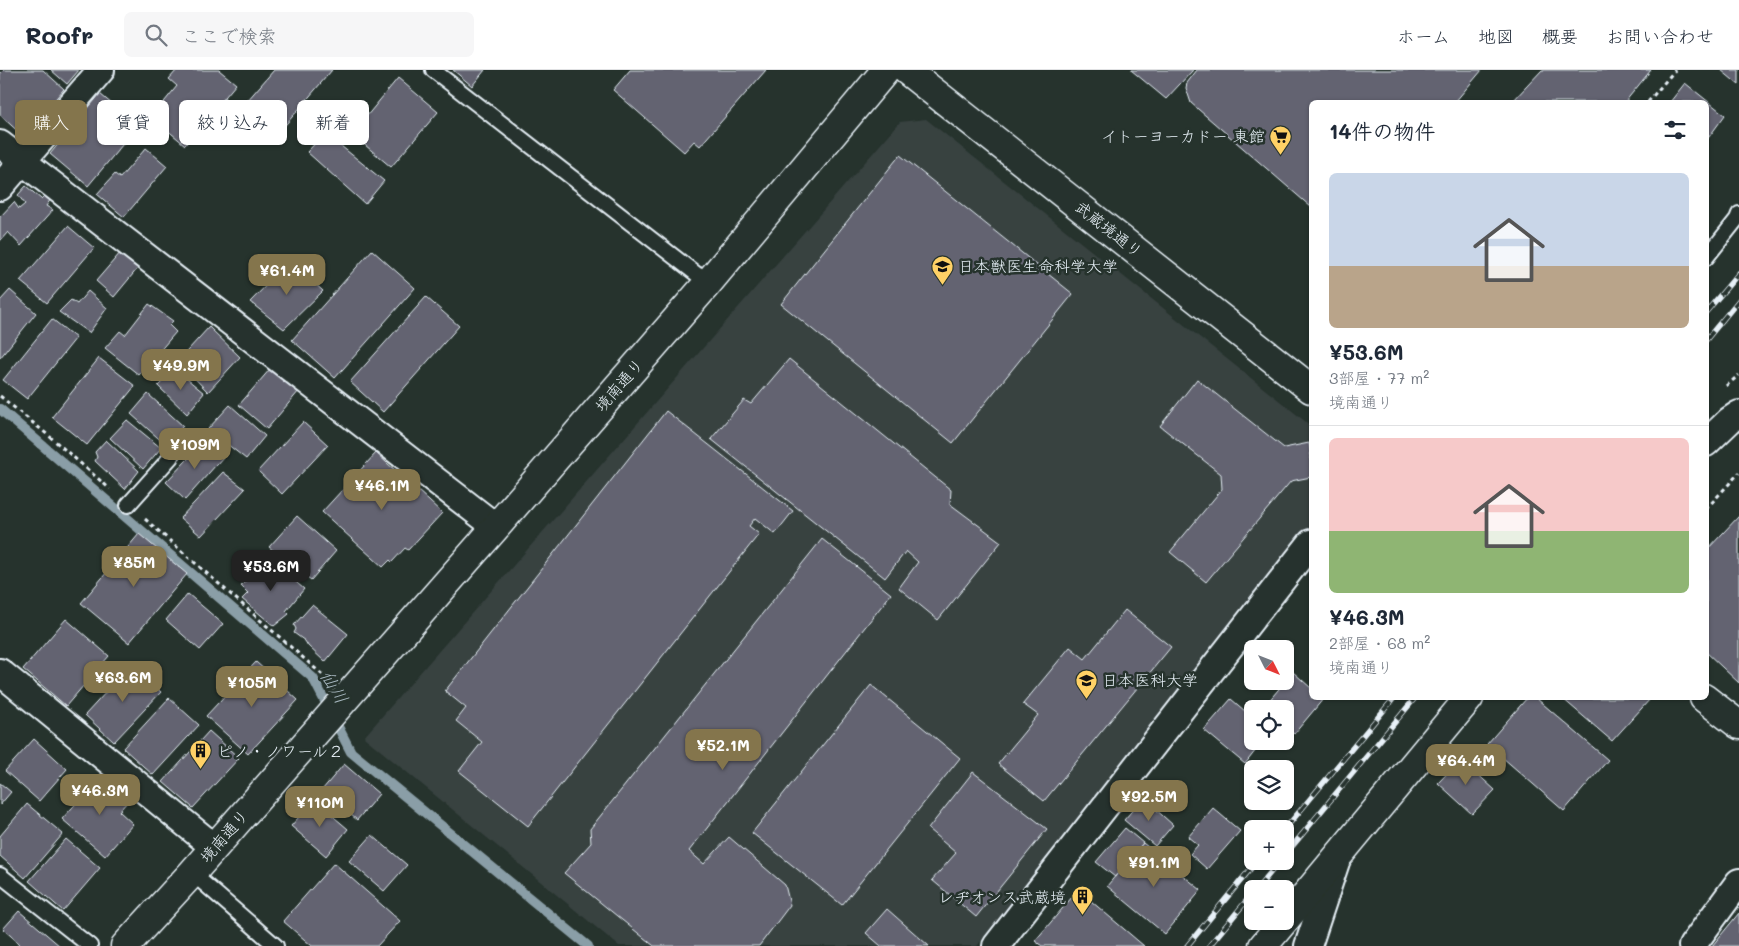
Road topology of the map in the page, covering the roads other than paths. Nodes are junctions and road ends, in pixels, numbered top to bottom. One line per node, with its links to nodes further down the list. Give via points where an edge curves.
1 (101, 70): 6 (street)
2 (433, 70): 10 (lane)
3 (886, 70): 10 (street, 境南通り)
4 (906, 70): 11 (street, 武蔵境通り)
5 (0, 144): 6 (street)
6 (23, 161): 7 (street); 16 (street)
7 (0, 187)
8 (1739, 214): 9 (lane)
9 (1709, 254)
10 (708, 283): 16 (street, 境南通り)
11 (1309, 387)
12 (1739, 414): 13 (street)
13 (1709, 440)
14 (171, 457): 15 (lane)
15 (128, 505)
16 (496, 527): 22 (street, 境南通り)
17 (1309, 546): 32 (street)
18 (0, 672): 22 (street)
19 (1467, 700): 23 (street)
20 (1707, 700): 21 (street)
21 (1739, 725)
22 (214, 847): 24 (street, 境南通り)
23 (1338, 856): 27 (street); 34 (street)
24 (192, 873): 30 (street, 境南通り); 31 (lane)
25 (0, 875): 29 (lane)
26 (1738, 886): 35 (street)
27 (1294, 908)
28 (1276, 930): 33 (street)
29 (90, 946)
30 (125, 946)
31 (276, 946)
32 (996, 946)
33 (1263, 946)
34 (1308, 946)
35 (1692, 946)

